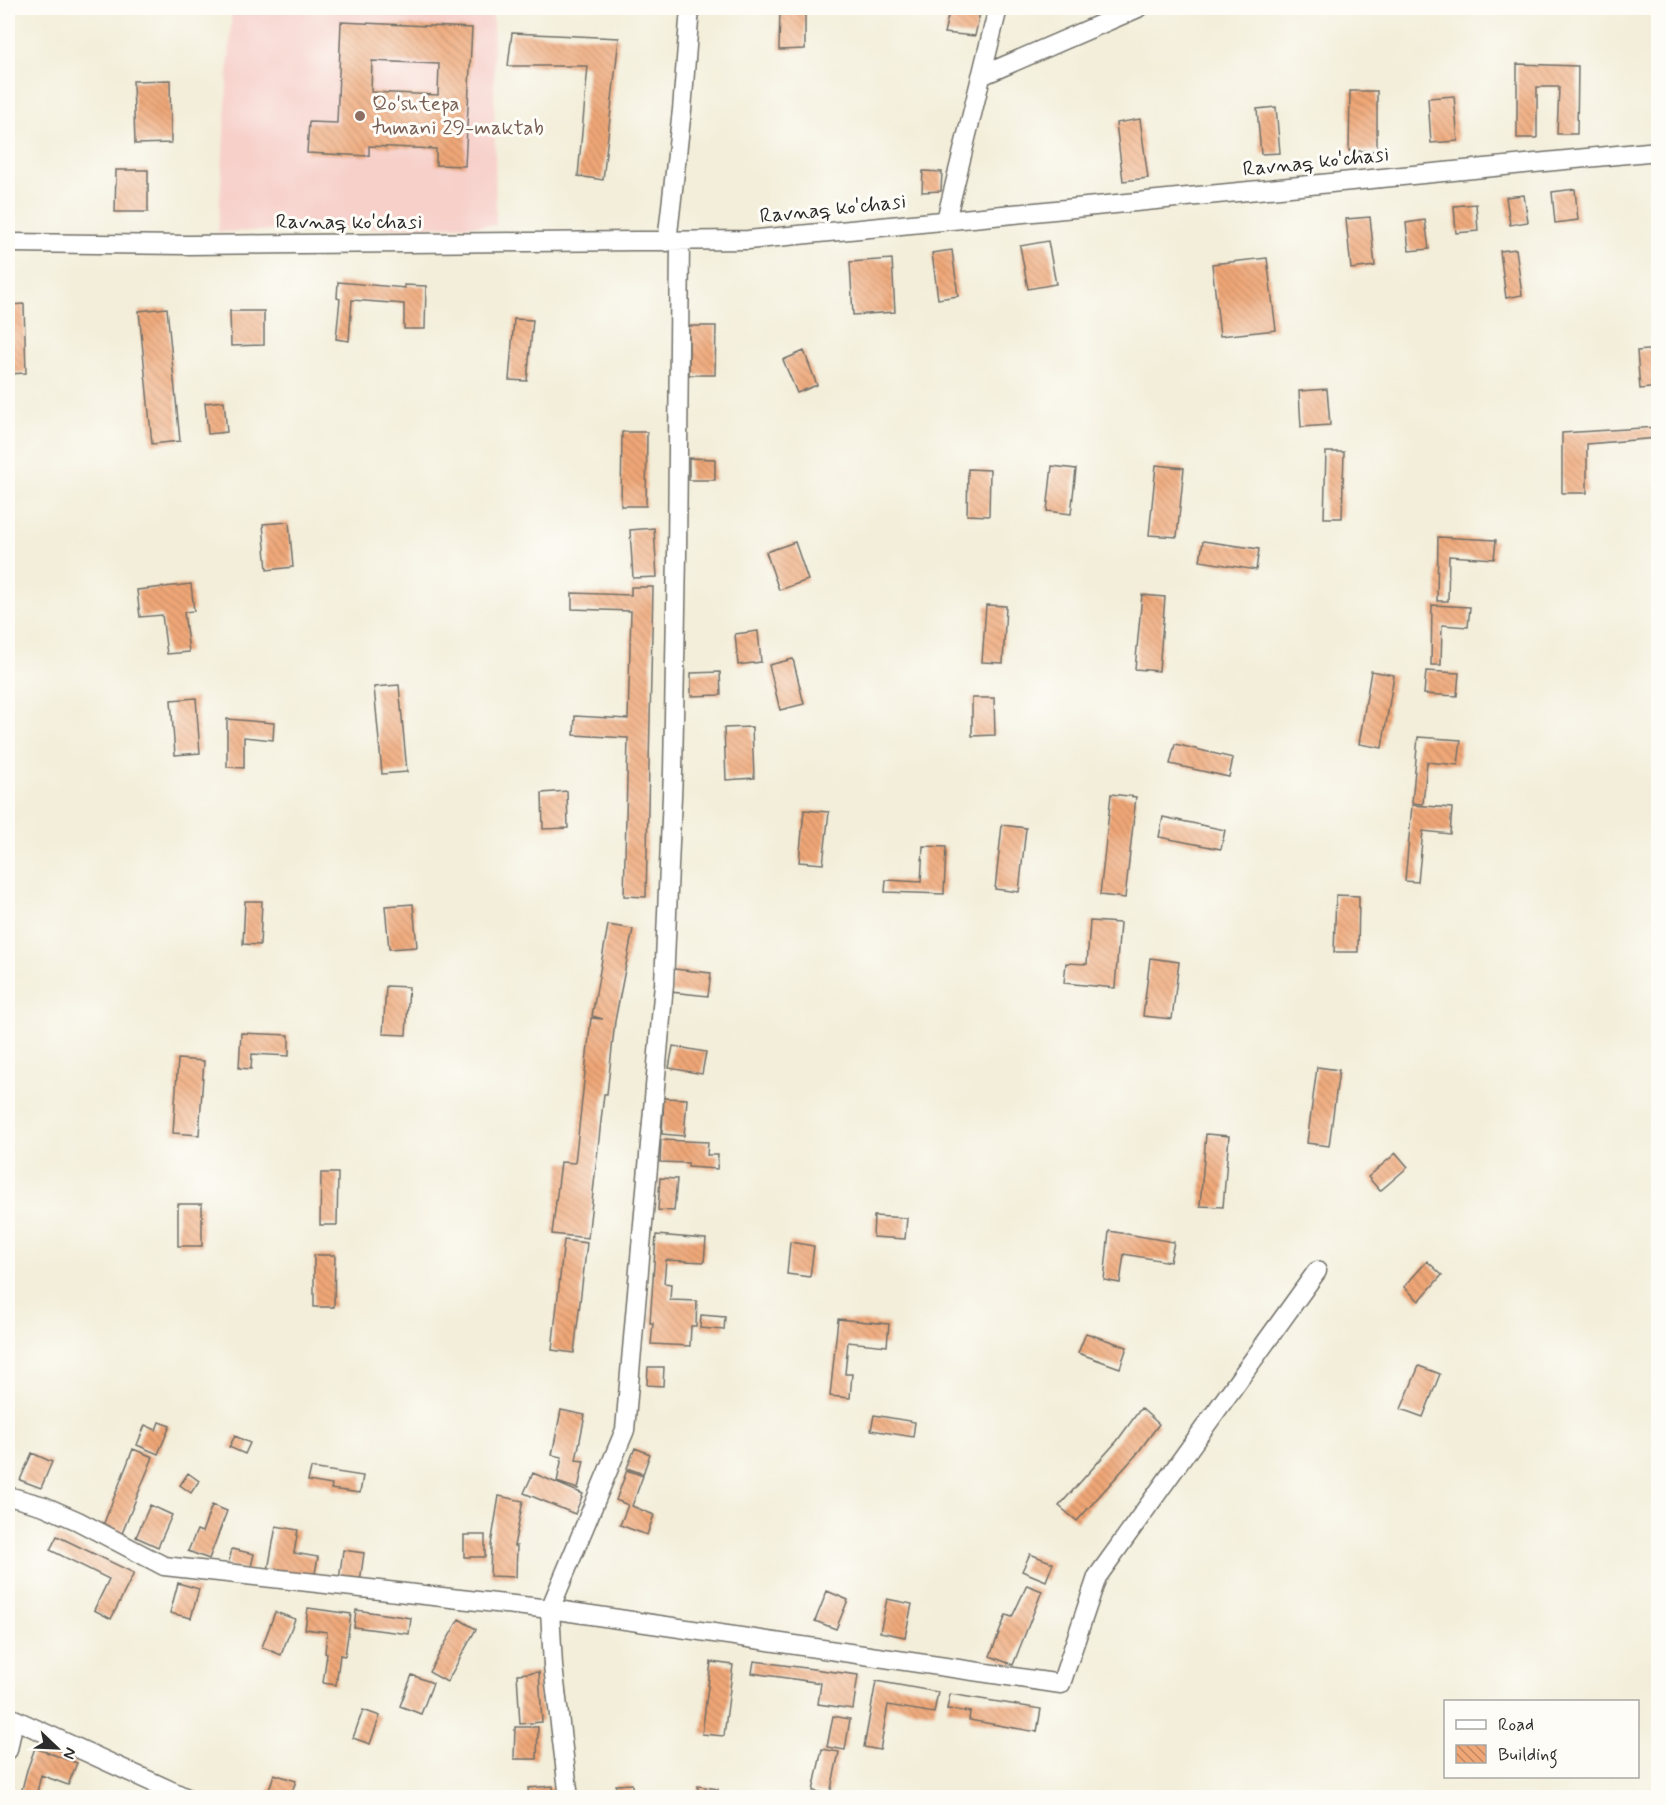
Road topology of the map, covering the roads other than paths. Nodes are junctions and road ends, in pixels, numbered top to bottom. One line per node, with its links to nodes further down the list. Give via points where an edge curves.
1 (690, 8): 7 (street)
2 (998, 8): 4 (street)
3 (1138, 8): 4 (street)
4 (981, 76): 6 (street)
5 (1659, 151): 6 (street, Ravnaq ko'chasi)
6 (946, 220): 7 (street, Ravnaq ko'chasi, via 748,240)
7 (674, 242): 8 (street, Ravnaq ko'chasi); 11 (street, via 673,749 664,984 625,1430)
8 (8, 243)
9 (1317, 1271): 11 (street, via 1097,1577 1061,1684)
10 (8, 1496): 11 (street, via 78,1521 164,1566)
11 (550, 1609): 14 (street)
12 (8, 1750): 13 (street, via 14,1719)
13 (187, 1797)
14 (569, 1797)

